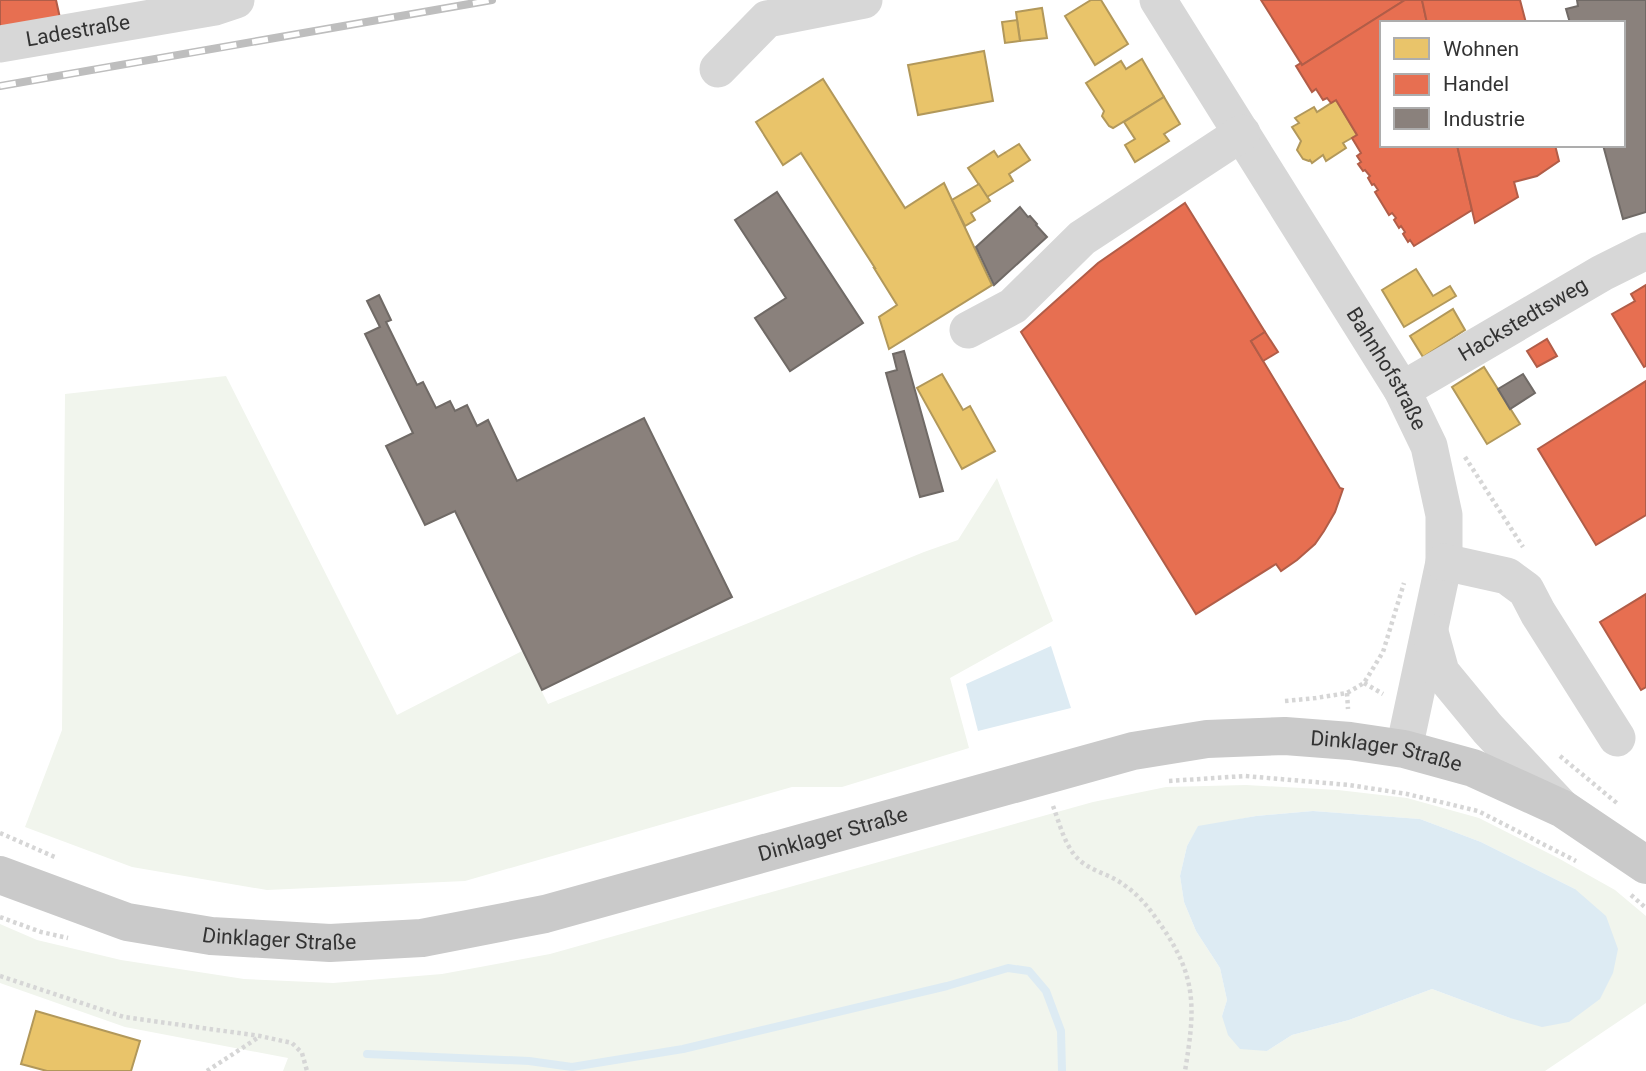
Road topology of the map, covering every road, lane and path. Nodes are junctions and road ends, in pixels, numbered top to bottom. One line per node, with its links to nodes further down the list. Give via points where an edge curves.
1 (236, 0): 4 (street, Ladestraße)
2 (864, 0): 5 (street, via 767,19)
3 (1158, 0): 6 (street, Bahnhofstraße)
4 (0, 44)
5 (718, 69)
6 (1242, 133): 8 (street, via 1082,238 1013,306); 9 (street, Bahnhofstraße)
7 (1646, 251): 9 (street, Hackstedtsweg, via 1602,272)
8 (968, 330)
9 (1402, 390): 10 (street, Bahnhofstraße, via 1429,446 1444,515)
10 (1444, 562): 12 (street, Bahnhofstraße); 14 (street, via 1507,576 1526,590)
11 (1408, 573): 13 (path, via 1383,652 1364,683 1347,692)
12 (1429, 631): 15 (street, Bahnhofstraße); 19 (street, Bahnhofstraße, via 1441,672)
13 (1274, 702)
14 (1617, 738)
15 (1404, 749): 19 (main road, Dinklager Straße, via 1473,768); 24 (main road, Dinklager Straße, via 1285,736 1208,739 1133,751 545,914 422,938 331,943 211,936 127,922)
16 (1560, 756): 20 (path)
17 (1164, 781): 23 (path, via 1245,776 1407,794 1478,811)
18 (1052, 803): 31 (path, via 1069,848 1084,865 1123,884 1148,906 1182,959 1190,985 1192,1028)
19 (1563, 809): 25 (main road, Dinklager Straße)
20 (1625, 809)
21 (0, 833): 22 (path)
22 (60, 860)
23 (1583, 865)
24 (0, 875)
25 (1637, 879): 26 (path)
26 (1646, 908)
27 (0, 976): 28 (path, via 124,1017)
28 (260, 1036): 29 (path); 30 (path, via 292,1043 302,1053)
29 (207, 1071)
30 (307, 1071)
31 (1185, 1071)

